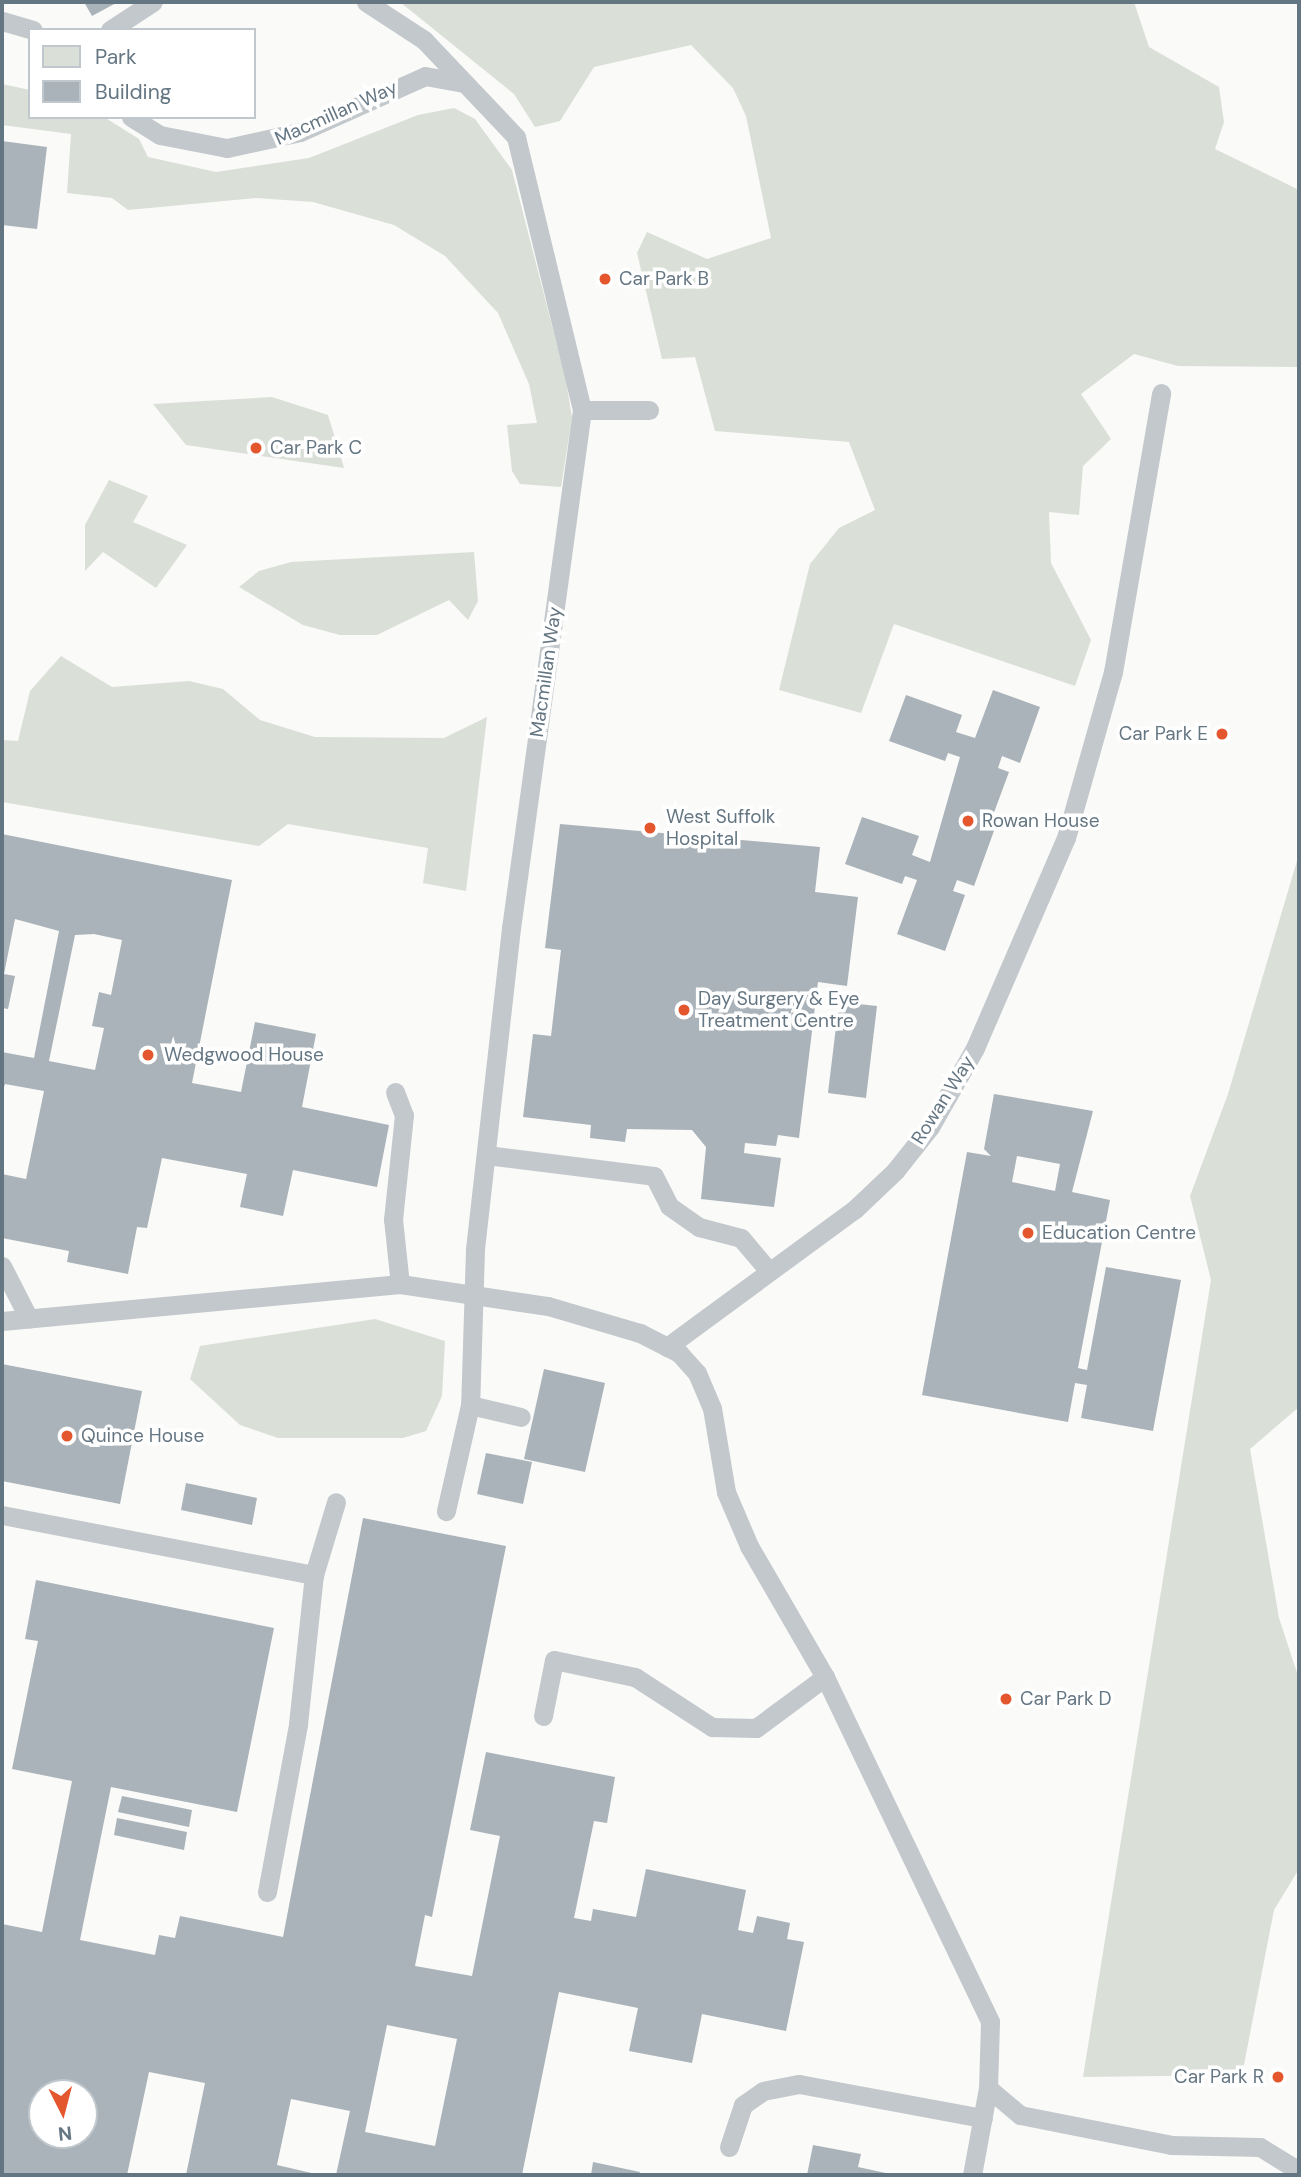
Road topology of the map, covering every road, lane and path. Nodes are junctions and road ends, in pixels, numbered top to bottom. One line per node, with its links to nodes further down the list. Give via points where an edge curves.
1 (153, 2): 4 (lane)
2 (366, 2): 6 (lane, Macmillan Way, via 424,40)
3 (2, 21): 5 (lane)
4 (113, 28)
5 (28, 29)
6 (463, 83): 7 (lane, Macmillan Way, via 425,76 300,132 227,148 160,135); 9 (lane, Macmillan Way, via 496,111 520,146)
7 (134, 119)
8 (1161, 393): 14 (lane, Rowan Way, via 1113,671 1066,838 1019,959 930,1127 855,1209)
9 (582, 410): 10 (lane); 12 (lane, Macmillan Way)
10 (649, 410)
11 (395, 1092): 15 (lane, via 404,1115 393,1219)
12 (486, 1155): 14 (lane, via 654,1176 669,1206 699,1227 741,1238); 16 (lane, Macmillan Way)
13 (2, 1266): 17 (lane)
14 (768, 1270): 19 (lane, Rowan Way)
15 (400, 1284): 16 (lane); 17 (lane)
16 (472, 1291): 19 (lane, via 570,1312); 20 (lane, Macmillan Way)
17 (29, 1319): 18 (lane)
18 (2, 1321)
19 (667, 1347): 26 (lane, via 697,1373 712,1408 731,1503)
20 (470, 1405): 21 (lane); 23 (lane, Macmillan Way)
21 (521, 1417)
22 (336, 1502): 25 (lane)
23 (446, 1511)
24 (2, 1515): 25 (lane)
25 (314, 1575): 28 (lane, via 298,1724)
26 (825, 1677): 27 (lane, via 756,1728 712,1727 635,1676 554,1660); 29 (lane, via 990,2022)
27 (543, 1716)
28 (267, 1892)
29 (988, 2088): 30 (lane); 32 (lane, via 1020,2115 1171,2145 1260,2147)
30 (983, 2118): 31 (lane, via 799,2084 763,2091 743,2105); 33 (lane)
31 (729, 2147)
32 (1299, 2171)
33 (972, 2175)

